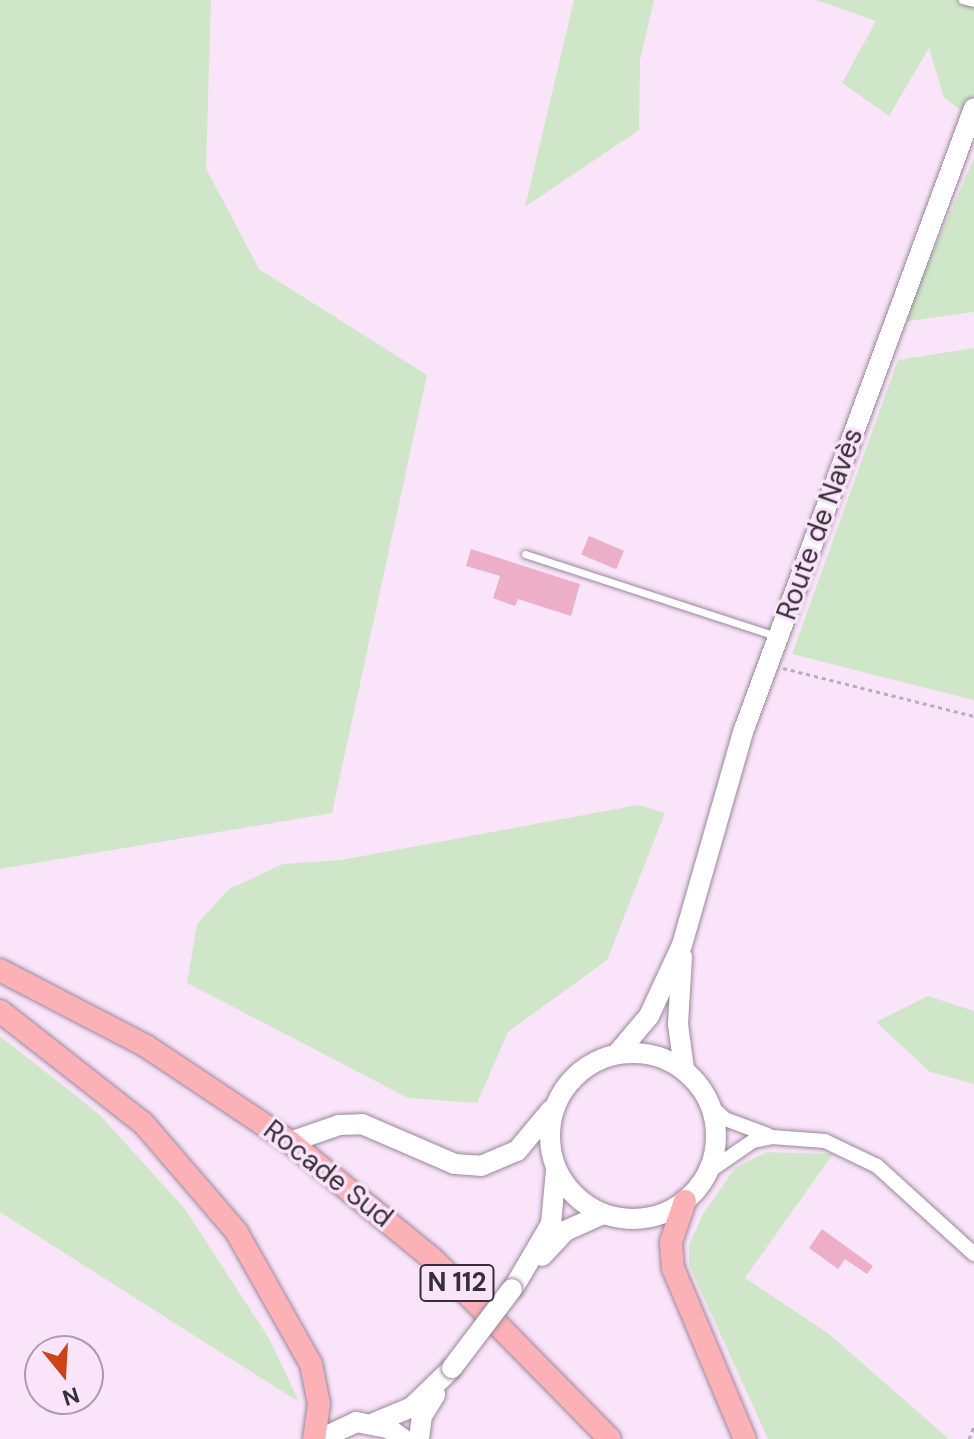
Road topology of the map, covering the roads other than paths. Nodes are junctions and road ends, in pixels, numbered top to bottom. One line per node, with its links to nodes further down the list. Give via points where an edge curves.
1 (962, 0): 2 (lane)
2 (974, 3)
3 (974, 108): 5 (main road, Route de Navès)
4 (525, 554): 5 (lane)
5 (778, 637): 6 (main road, Route de Navès, via 743,732)
6 (682, 945): 9 (main road, Route de Navès, via 649,1016); 10 (main road, Route de Navès, via 678,1024)
7 (0, 970): 14 (main road, Rocade Sud / N 112, via 146,1046)
8 (0, 1011): 23 (main road, via 143,1123 236,1231 311,1364 319,1404)
9 (617, 1054): 10 (main road, via 640,1052); 11 (main road, Route de Navès, via 580,1071)
10 (684, 1069): 12 (main road, Route de Navès)
11 (555, 1103): 14 (main road, Route de Navès, via 517,1151 481,1166 455,1164 362,1124 339,1125); 15 (main road, via 550,1148)
12 (711, 1106): 13 (street, via 725,1119); 16 (main road, via 715,1151)
13 (772, 1137): 16 (street, via 739,1148); 19 (street, via 802,1136 848,1148 877,1166)
14 (290, 1142): 26 (main road, Rocade Sud / N 112, via 433,1259)
15 (556, 1170): 18 (main road, via 584,1204); 20 (main road, via 551,1224)
16 (708, 1172): 17 (main road)
17 (685, 1201): 18 (main road, via 646,1218); 27 (main road, via 671,1242 673,1268)
18 (603, 1214): 20 (main road, via 565,1231)
19 (974, 1254)
20 (513, 1288): 21 (main road, bridge)
21 (451, 1369): 22 (main road, via 412,1407); 25 (main road, via 422,1416)
22 (374, 1423): 23 (main road, via 338,1427); 24 (main road)
23 (317, 1439)
24 (403, 1439)
25 (419, 1439)
26 (610, 1439)
27 (745, 1439)

